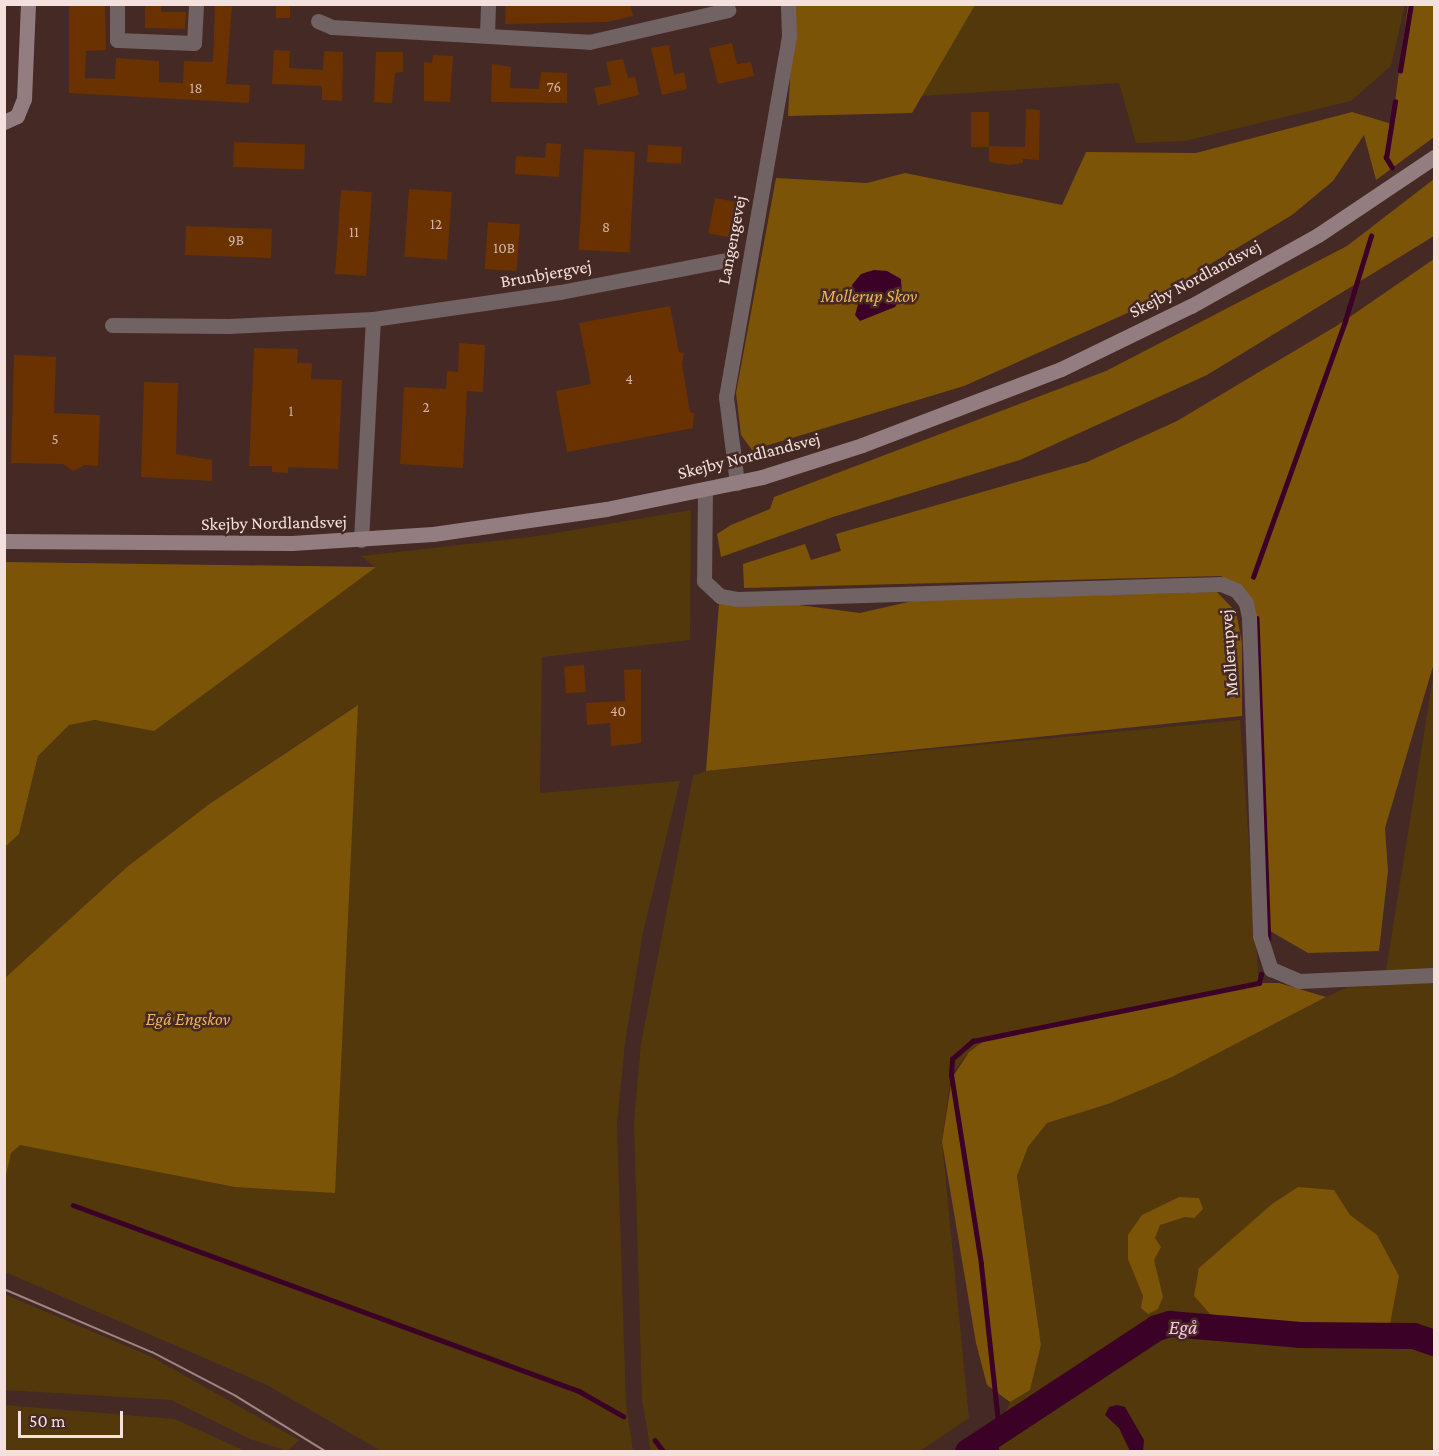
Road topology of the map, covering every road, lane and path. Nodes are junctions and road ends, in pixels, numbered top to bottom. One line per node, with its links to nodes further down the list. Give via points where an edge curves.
1 (28, 4): 9 (street, via 25,90)
2 (117, 4): 3 (street, via 117,40 194,43)
3 (196, 4)
4 (488, 4): 8 (street)
5 (788, 4): 14 (street, Langengevej, via 789,36 727,386 727,425)
6 (728, 10): 8 (street, via 590,42 493,39)
7 (318, 21): 8 (street, via 332,27)
8 (487, 34)
9 (11, 119)
10 (1434, 157): 14 (street, Skejby Nordlandsvej, via 1318,235 1191,306 1061,369 862,445)
11 (726, 260): 12 (street, Brunbjergvej, via 560,292)
12 (373, 319): 13 (street, Brunbjergvej, via 229,326); 16 (street)
13 (112, 325)
14 (737, 483): 15 (street, Skejby Nordlandsvej)
15 (705, 489): 16 (street, Skejby Nordlandsvej, via 493,526); 18 (street, Mollerupvej, via 708,508 702,573 710,590 737,599 1221,584 1236,590 1246,603 1249,617 1260,936 1271,969 1299,981)
16 (361, 540): 17 (street, Skejby Nordlandsvej, via 179,544)
17 (4, 541)
18 (1434, 975)

